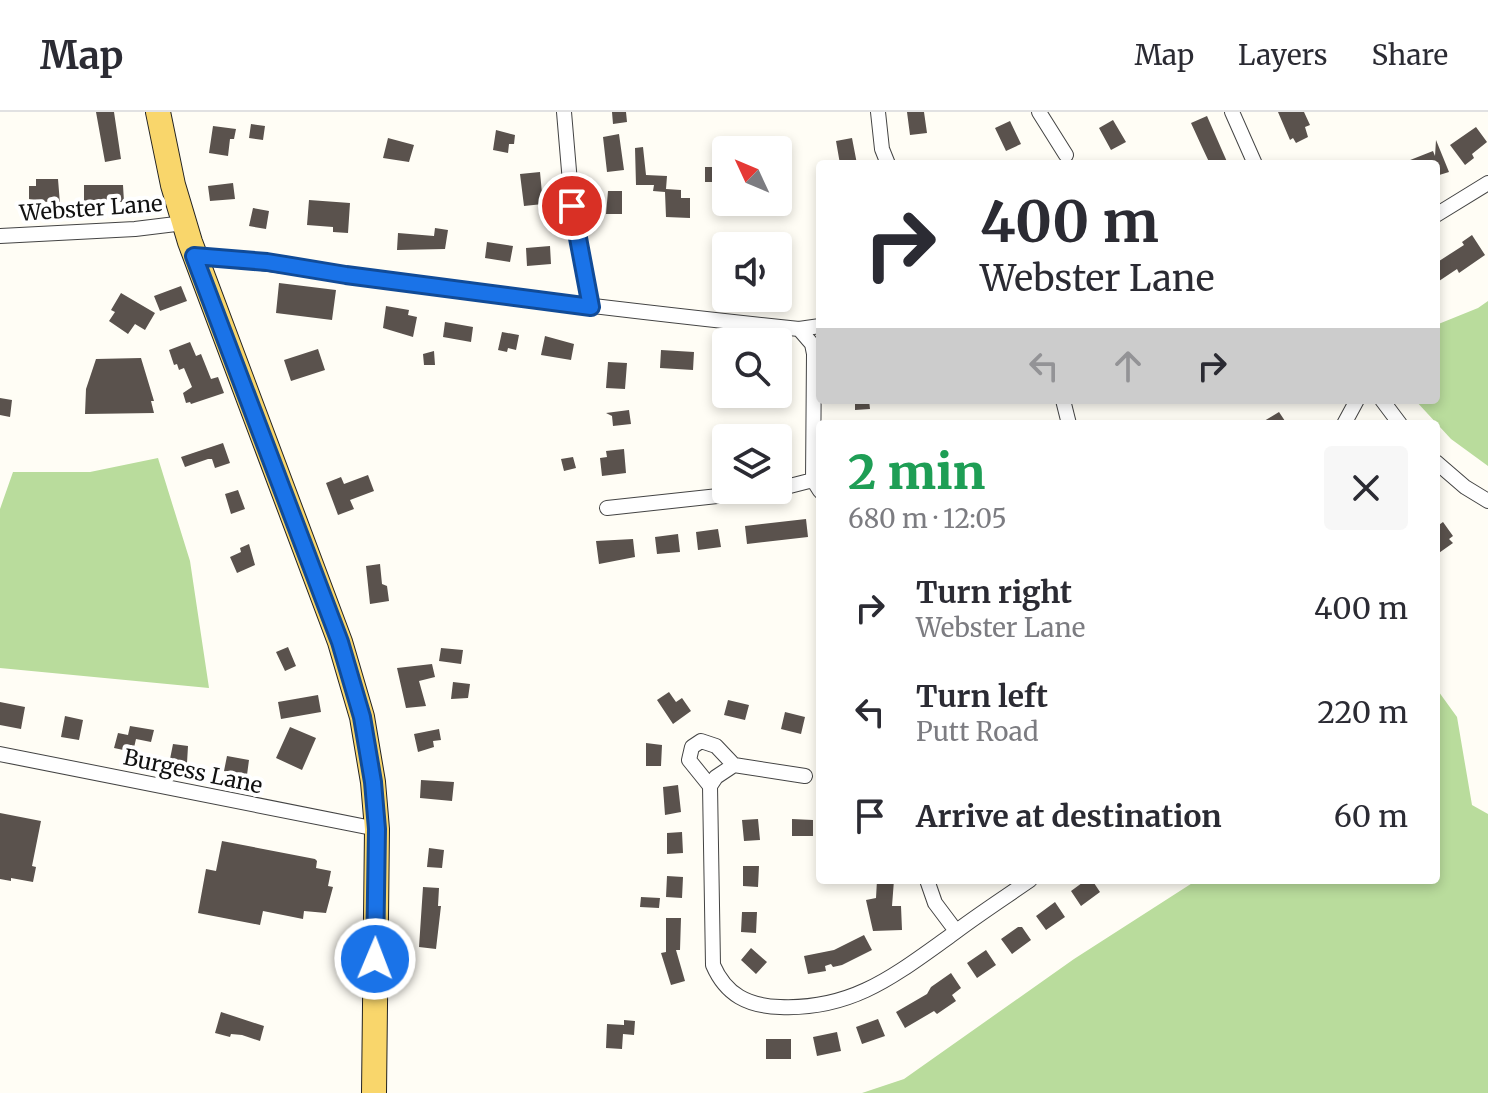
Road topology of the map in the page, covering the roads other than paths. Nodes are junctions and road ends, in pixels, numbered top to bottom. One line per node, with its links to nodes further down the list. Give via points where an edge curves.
1 (158, 112): 11 (main road)
2 (564, 112): 14 (street, via 572,206)
3 (878, 112): 7 (street)
4 (1039, 112): 6 (street)
5 (1232, 112): 8 (street)
6 (1066, 155)
7 (886, 160)
8 (1253, 160)
9 (1488, 183): 10 (street)
10 (1440, 213)
11 (184, 223): 12 (street, Webster Lane); 13 (main road)
12 (0, 236)
13 (194, 256): 14 (street); 28 (main road, via 345,656 364,723)
14 (591, 307): 16 (street)
15 (816, 327): 16 (street)
16 (799, 329): 17 (street, via 814,354)
17 (816, 441)
18 (1440, 465): 22 (street)
19 (816, 485): 20 (street)
20 (792, 488)
21 (712, 497): 23 (street)
22 (1488, 501)
23 (607, 508)
24 (0, 754): 28 (street, Burgess Lane)
25 (734, 765): 26 (street); 27 (street); 27 (street, via 716,746 697,742 689,760)
26 (805, 776)
27 (710, 786): 31 (street, via 713,965 724,985 741,999 761,1006 810,1007 858,996)
28 (377, 829): 32 (main road)
29 (928, 884): 31 (street)
30 (1024, 884): 31 (street)
31 (956, 931)
32 (374, 1093)

